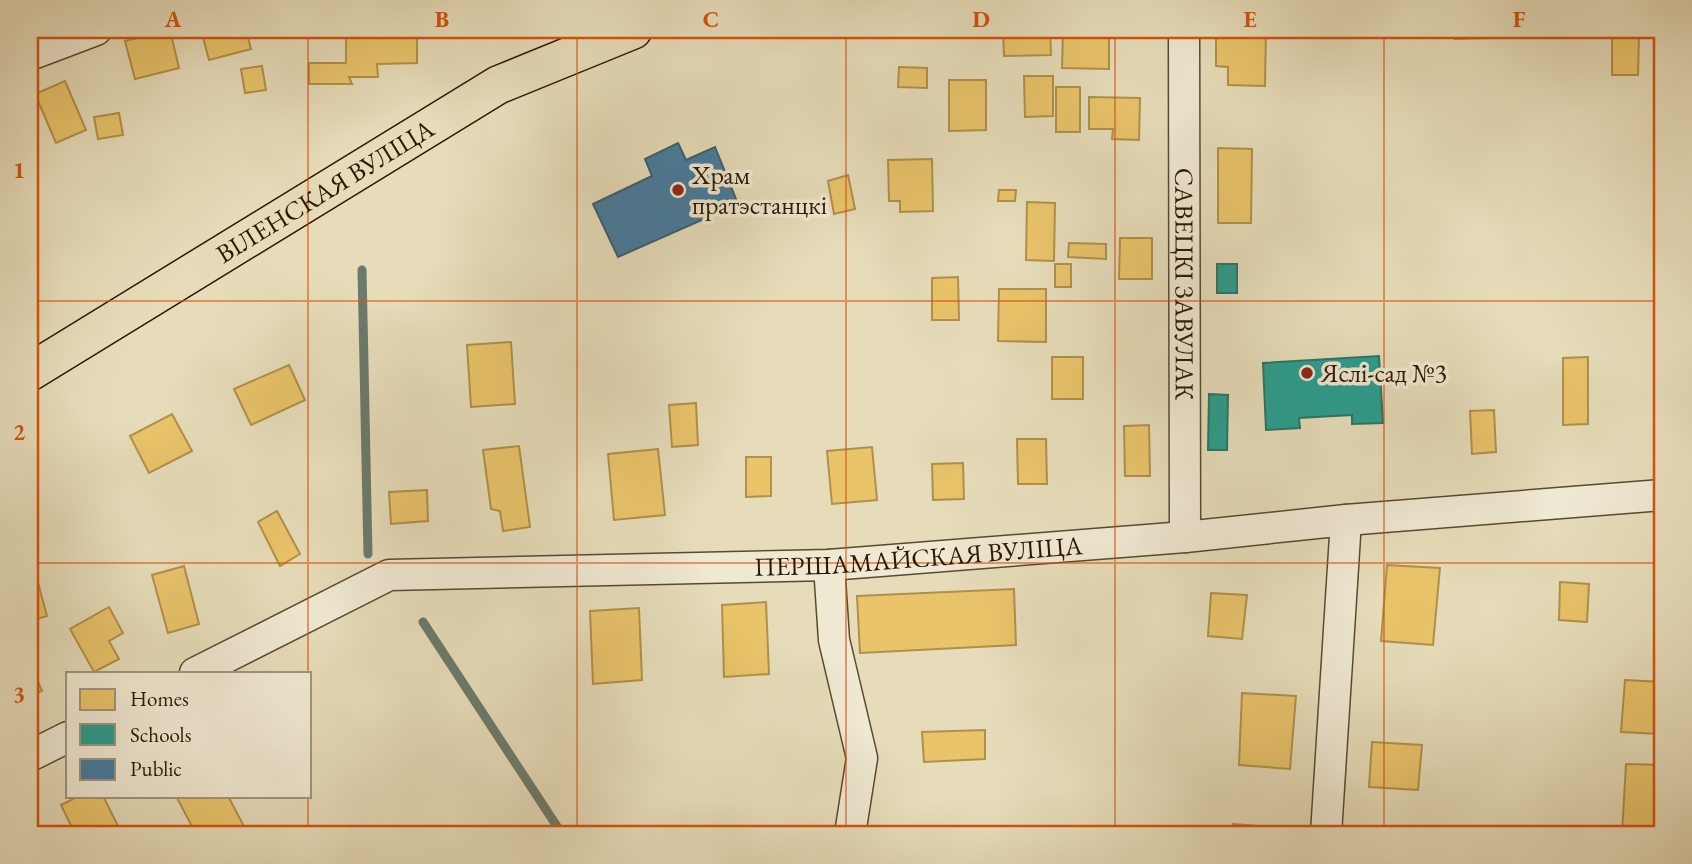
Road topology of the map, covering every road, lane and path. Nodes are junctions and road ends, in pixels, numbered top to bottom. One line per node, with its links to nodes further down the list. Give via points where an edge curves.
1 (96, 30): 4 (street)
2 (633, 30): 5 (main road, ВІЛЕНСКАЯ ВУЛІЦА, via 498,85)
3 (1184, 30): 8 (street, САВЕЦКІ ЗАВУЛАК)
4 (30, 55)
5 (30, 372)
6 (1662, 495): 7 (street, ПЕРШАМАЙСКАЯ ВУЛІЦА)
7 (1346, 520): 8 (street, ПЕРШАМАЙСКАЯ ВУЛІЦА); 14 (street)
8 (1185, 537): 9 (street, ПЕРШАМАЙСКАЯ ВУЛІЦА)
9 (829, 565): 10 (street, ПЕРШАМАЙСКАЯ ВУЛІЦА, via 389,575); 13 (street, via 834,640 862,758)
10 (197, 672)
11 (66, 738): 12 (street)
12 (30, 756)
13 (850, 834)
14 (1326, 834)

